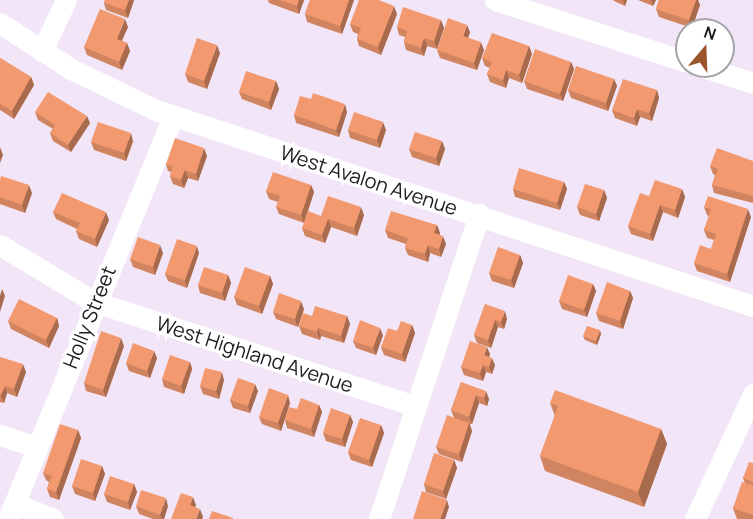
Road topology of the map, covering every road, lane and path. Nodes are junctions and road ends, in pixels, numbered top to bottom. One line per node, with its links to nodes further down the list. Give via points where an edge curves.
1 (66, 0): 4 (street)
2 (495, 0): 5 (street)
3 (0, 23): 4 (street, West Avalon Avenue)
4 (42, 51): 8 (street, West Avalon Avenue, via 110,89)
5 (675, 58)
6 (735, 77): 7 (street)
7 (753, 83)
8 (172, 116): 9 (street, West Avalon Avenue); 11 (street, Holly Street)
9 (478, 214): 12 (street, West Avalon Avenue); 14 (street)
10 (0, 245): 11 (street, West Highland Avenue)
11 (95, 302): 14 (street, West Highland Avenue); 16 (street, Holly Street)
12 (753, 306)
13 (753, 394): 20 (street)
14 (416, 406): 19 (street)
15 (0, 435): 16 (street)
16 (36, 447): 17 (street, Holly Street)
17 (11, 511): 18 (street)
18 (53, 519)
19 (379, 519)
20 (695, 519)

